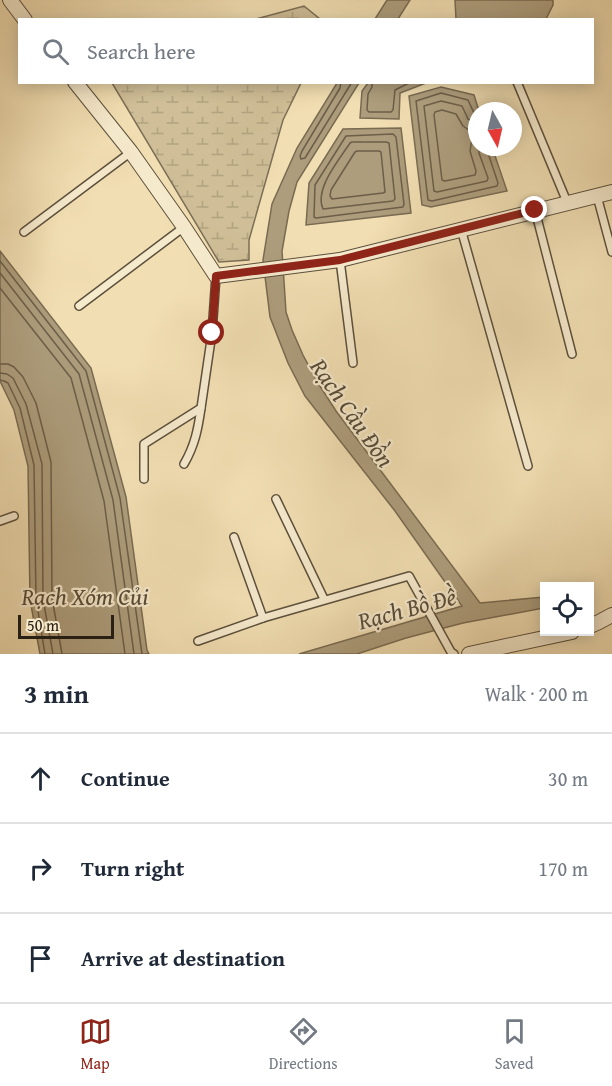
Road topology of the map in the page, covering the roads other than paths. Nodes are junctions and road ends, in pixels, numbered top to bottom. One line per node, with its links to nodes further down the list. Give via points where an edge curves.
1 (10, 0): 2 (street)
2 (24, 18)
3 (77, 84): 5 (street)
4 (518, 84): 8 (lane)
5 (130, 152): 10 (street); 12 (lane)
6 (612, 192): 7 (street)
7 (597, 196): 8 (street); 13 (lane)
8 (567, 202): 9 (street)
9 (535, 210): 11 (street); 17 (lane)
10 (184, 227): 15 (street); 16 (lane)
11 (461, 229): 14 (street); 21 (lane)
12 (24, 232)
13 (612, 252)
14 (340, 260): 15 (street); 18 (lane)
15 (216, 276): 19 (lane)
16 (79, 306)
17 (572, 354)
18 (353, 363)
19 (201, 408): 20 (lane, via 196,440); 22 (lane, via 144,444)
20 (184, 464)
21 (528, 466)
22 (144, 480)
23 (276, 499): 27 (lane)
24 (14, 516): 25 (lane)
25 (0, 520)
26 (234, 537): 29 (lane)
27 (324, 600): 29 (lane); 33 (lane, via 410,576)
28 (612, 615): 30 (street)
29 (263, 618): 32 (lane)
30 (594, 624)
31 (553, 636): 34 (street)
32 (198, 641)
33 (454, 654)
34 (469, 654)

